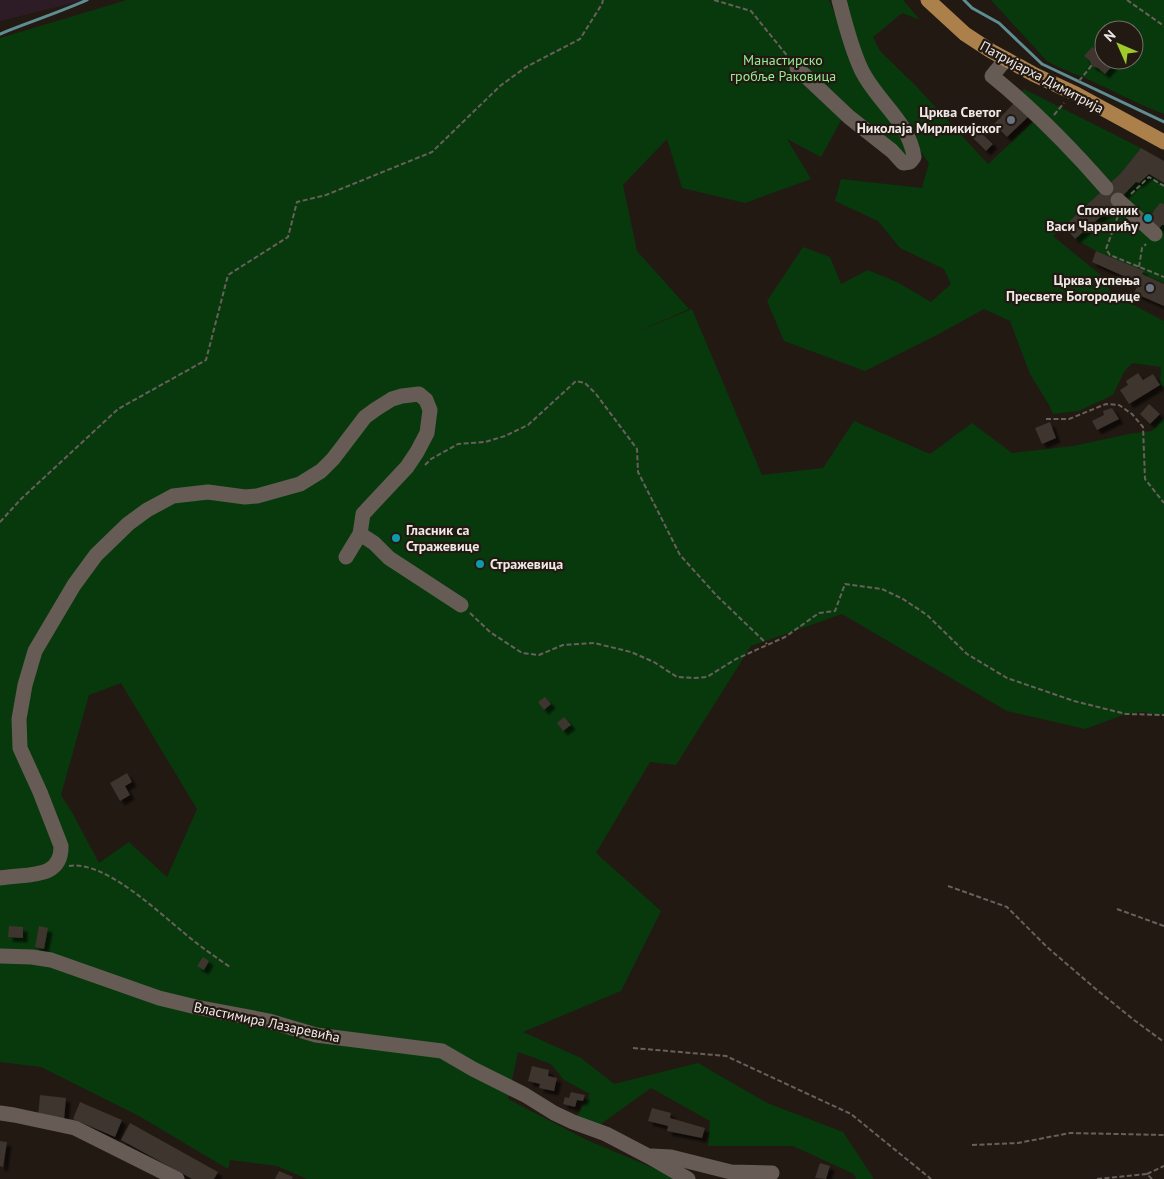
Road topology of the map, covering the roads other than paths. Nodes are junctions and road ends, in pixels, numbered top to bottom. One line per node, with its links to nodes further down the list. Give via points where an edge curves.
1 (839, 0): 4 (street, via 862,70 901,124 914,158 903,163)
2 (928, 0): 3 (main road, Патријарха Димитрија, via 965,34)
3 (1006, 59): 5 (main road, Патријарха Димитрија); 6 (street, via 992,76 1046,125)
4 (797, 68)
5 (1164, 142)
6 (1106, 188)
7 (1120, 203): 8 (street)
8 (1154, 234)
9 (360, 534): 10 (street); 11 (street, via 389,558); 12 (street, via 362,514 407,466 424,442 430,410 419,394 392,399 365,417 333,459 300,484 257,496 208,492 173,496 147,510 112,538 74,585 35,651 19,720 20,748 62,852 57,866 52,869)
10 (346, 557)
11 (461, 605)
12 (0, 878)
13 (0, 956): 15 (street, Властимира Лазаревића, via 51,960 159,998 269,1021 316,1035 442,1051 554,1113 606,1134)
14 (0, 1113): 17 (street, via 75,1128)
15 (650, 1157): 16 (street, via 672,1156 731,1172); 18 (street, Властимира Лазаревића)
16 (772, 1173)
17 (177, 1179)
18 (688, 1179)

